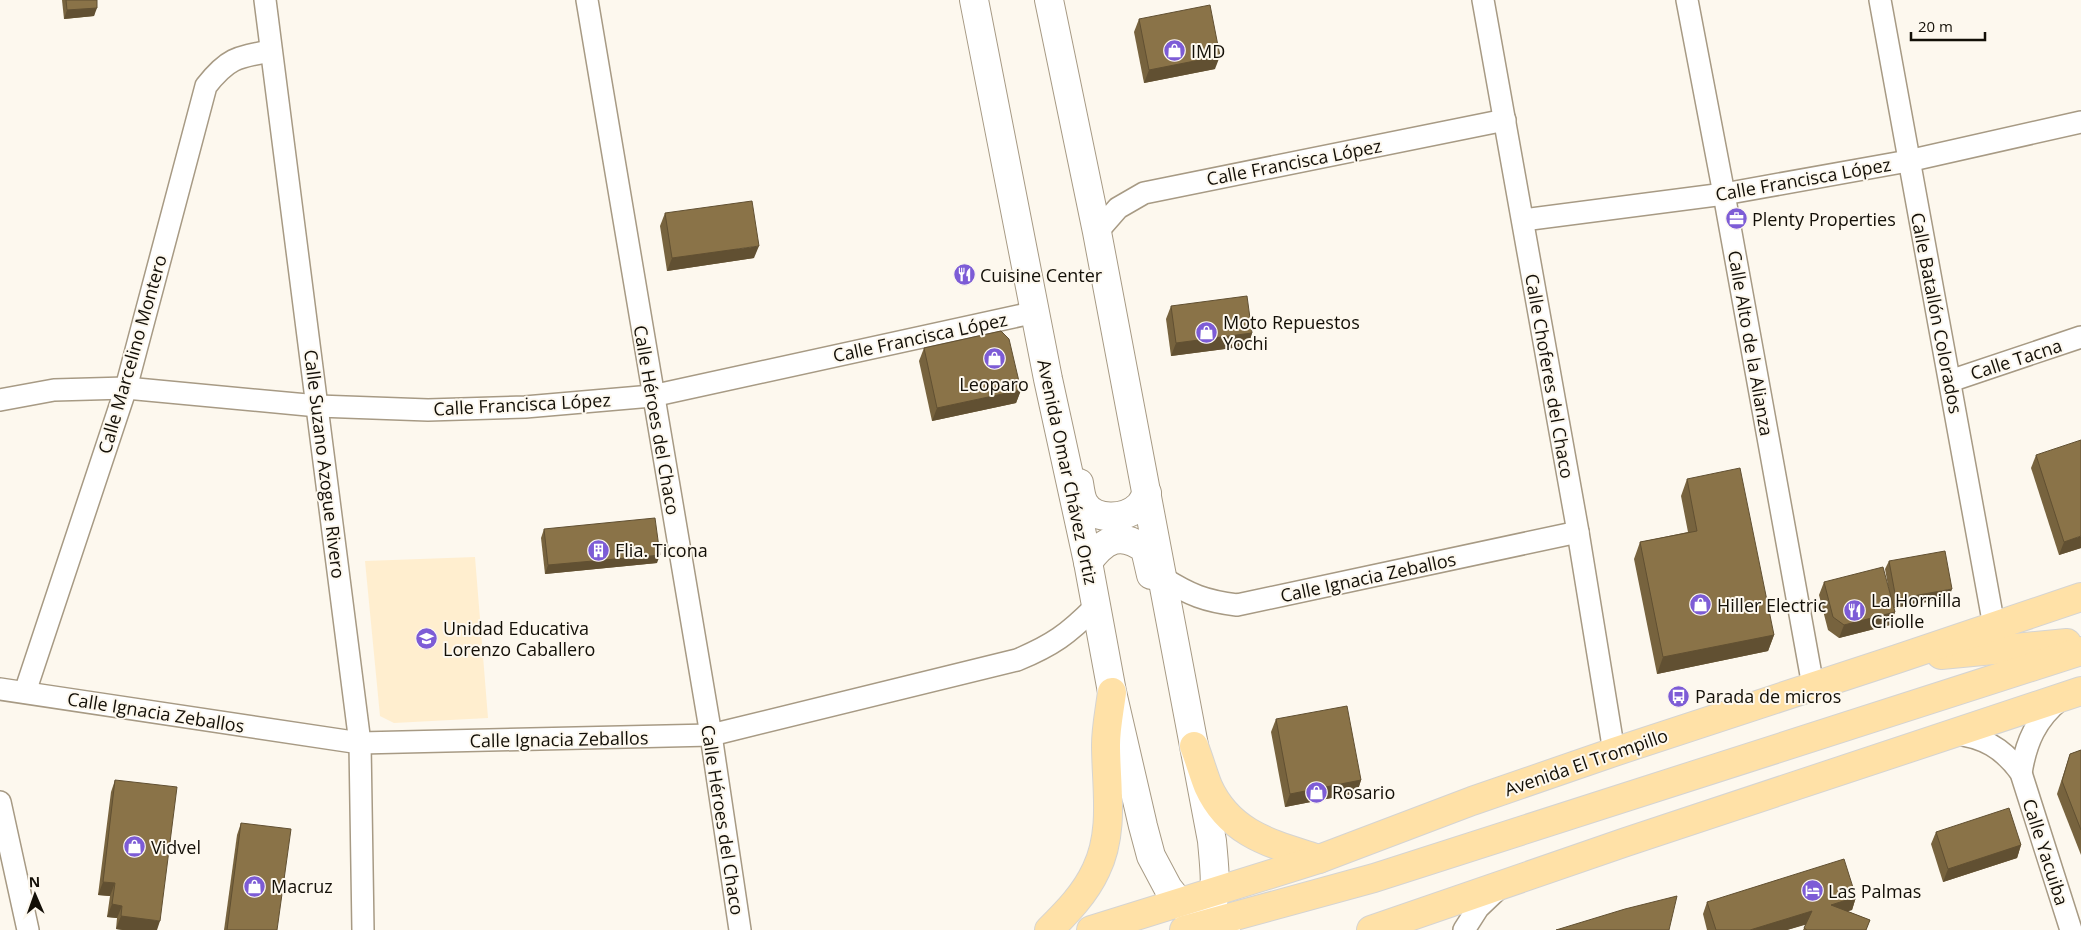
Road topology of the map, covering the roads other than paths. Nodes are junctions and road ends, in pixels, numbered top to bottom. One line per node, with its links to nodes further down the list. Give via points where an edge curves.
1 (265, 0): 8 (street, Calle Suzano Azogue Rivero)
2 (587, 0): 20 (street, Calle Héroes del Chaco)
3 (974, 0): 15 (main road, Avenida Omar Chávez Ortiz)
4 (1050, 0): 14 (main road)
5 (1483, 0): 9 (street, Calle Choferes del Chaco)
6 (1687, 0): 12 (street, Calle Alto de la Alianza)
7 (1880, 0): 11 (street, Calle Batallón Colorados)
8 (271, 51): 19 (street, Calle Marcelino Montero, via 242,56 226,64 206,86); 22 (street, Calle Suzano Azogue Rivero)
9 (1505, 120): 13 (street, Calle Choferes del Chaco); 14 (street, Calle Francisca López, via 1144,193 1118,208)
10 (2081, 122): 11 (street, Calle Francisca López)
11 (1908, 161): 12 (street, Calle Francisca López); 18 (street, Calle Batallón Colorados)
12 (1724, 194): 13 (street, Calle Francisca López); 34 (street, Calle Alto de la Alianza)
13 (1523, 220): 24 (street, Calle Choferes del Chaco)
14 (1097, 232): 23 (main road)
15 (1036, 312): 17 (main road, Avenida Omar Chávez Ortiz); 20 (street, Calle Francisca López)
16 (2081, 337): 18 (street, Calle Tacna)
17 (1048, 379): 23 (main road, via 1064,420 1084,503 1095,513 1110,517 1126,515 1139,506); 25 (main road, Avenida Omar Chávez Ortiz)
18 (1950, 380): 29 (street, Calle Batallón Colorados)
19 (126, 388): 21 (street, Calle Francisca López, via 54,390); 22 (street, Calle Francisca López); 36 (street, Calle Marcelino Montero)
20 (652, 396): 22 (street, Calle Francisca López, via 525,407 428,410); 40 (street, Calle Héroes del Chaco)
21 (0, 400)
22 (318, 406): 41 (street, Calle Suzano Azogue Rivero)
23 (1147, 493): 26 (main road)
24 (1578, 532): 26 (street, Calle Ignacia Zeballos, via 1237,605 1212,602 1189,594); 43 (street, Calle Choferes del Chaco)
25 (1088, 562): 28 (main road, Avenida Omar Chávez Ortiz); 33 (main road, via 1099,548 1115,540 1133,540 1145,549 1166,647)
26 (1162, 578): 33 (main road)
27 (2081, 597): 29 (main road, Avenida El Trompillo)
28 (1096, 607): 37 (main road, Avenida Omar Chávez Ortiz); 40 (street, Calle Ignacia Zeballos, via 1070,632 1046,648 1018,660)
29 (1994, 626): 32 (main road, Avenida El Trompillo)
30 (2081, 642): 32 (main road)
31 (2081, 650): 50 (main road, via 1374,878)
32 (1897, 659): 34 (main road, Avenida El Trompillo)
33 (1180, 668): 42 (main road)
34 (1813, 686): 43 (main road, Avenida El Trompillo)
35 (0, 689): 36 (street, Calle Ignacia Zeballos)
36 (25, 692): 41 (street, Calle Ignacia Zeballos)
37 (1112, 692): 49 (main road, Avenida Omar Chávez Ortiz, via 1152,856 1168,888); 54 (main road, via 1106,743 1108,823 1104,844 1088,886)
38 (2072, 694): 39 (main road); 44 (street, via 2049,709 2029,738)
39 (1951, 734): 44 (street, Calle Yacuiba, via 1968,735 1999,748); 47 (main road)
40 (711, 735): 41 (street, Calle Ignacia Zeballos); 53 (street, Calle Héroes del Chaco)
41 (360, 743): 52 (street, Calle Suzano Azogue Rivero)
42 (1194, 746): 46 (main road, via 1209,787 1224,812 1245,832); 48 (main road, via 1212,841)
43 (1614, 752): 46 (main road, Avenida El Trompillo, via 1472,801)
44 (2021, 774): 58 (street, Calle Yacuiba)
45 (0, 802): 51 (street)
46 (1320, 859): 48 (main road, Avenida El Trompillo)
47 (1504, 884): 56 (main road); 57 (street, via 1478,908)
48 (1214, 893): 49 (main road, Avenida El Trompillo); 50 (main road)
49 (1180, 903): 50 (main road, Avenida Omar Chávez Ortiz); 55 (main road, Avenida El Trompillo)
50 (1205, 928)
51 (28, 930)
52 (363, 930)
53 (740, 930)
54 (1049, 930)
55 (1092, 930)
56 (1372, 930)
57 (1464, 930)
58 (2072, 930)

